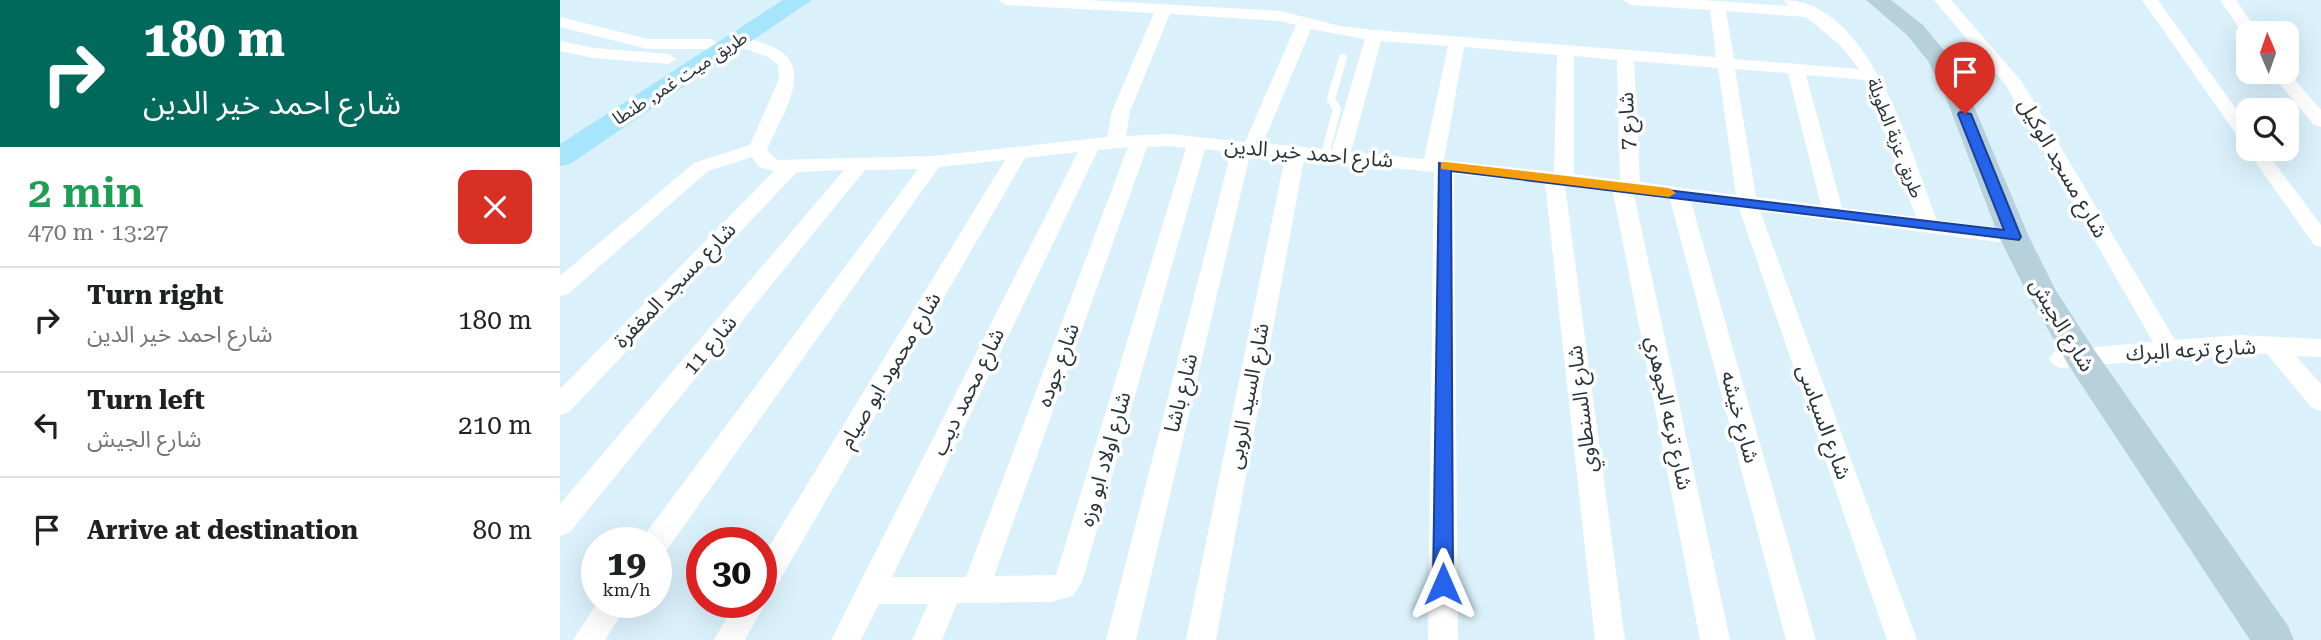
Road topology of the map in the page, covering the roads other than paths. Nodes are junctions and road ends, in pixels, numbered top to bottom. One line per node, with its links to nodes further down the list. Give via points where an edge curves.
1 (781, 0): 20 (main road, طريق ميت غمر, طنطا)
2 (800, 0): 20 (main road, طريق ميت غمر, طنطا)
3 (1006, 0): 11 (street)
4 (1631, 0): 10 (street)
5 (1791, 0): 12 (street, طريق عزبة الطويلة)
6 (1862, 0): 13 (main road, شارع الجيش)
7 (1942, 0): 56 (street, شارع مسجد الوكيل, via 2013,82)
8 (2150, 0): 29 (street)
9 (2228, 0): 14 (street)
10 (1717, 6): 12 (street); 24 (street, شارع السياسى)
11 (1164, 9): 16 (street, via 1280,16); 32 (street, via 1126,96)
12 (1811, 12): 26 (street, طريق عزبة الطويلة, via 1849,41)
13 (1888, 12): 52 (main road, شارع الجيش, via 1929,72)
14 (2243, 21)
15 (560, 22): 20 (street, via 648,44)
16 (1306, 22): 17 (street); 35 (street, شارع باشا)
17 (1374, 35): 18 (street); 39 (street)
18 (1457, 41): 21 (street); 44 (street)
19 (560, 46): 20 (street, via 646,59)
20 (711, 49): 30 (main road, طريق ميت غمر, طنطا); 36 (street, via 774,53 786,64 788,79); 40 (main road, طريق ميت غمر, طنطا)
21 (1566, 50): 22 (street); 46 (street, شارع السنطاوي)
22 (1625, 55): 24 (street); 47 (street, شارع 7)
23 (1343, 58): 39 (lane, via 1331,99 1337,109)
24 (1726, 63): 25 (street); 49 (street, شارع السياسى)
25 (1795, 68): 26 (street); 50 (street)
26 (1872, 75): 51 (street, طريق عزبة الطويلة)
27 (2289, 84): 28 (street)
28 (2321, 121)
29 (2236, 122)
30 (560, 141)
31 (1140, 141): 32 (street, شارع احمد خير الدين); 33 (street, شارع احمد خير الدين); 64 (street, شارع جوده)
32 (1116, 142): 34 (street, شارع احمد خير الدين)
33 (1197, 143): 35 (street, شارع احمد خير الدين); 64 (street, شارع اولاد ابو وزه, via 1071,575 1057,589)
34 (1091, 145): 38 (street, شارع احمد خير الدين); 65 (street, شارع محمد ديب)
35 (1247, 147): 37 (street, شارع احمد خير الدين); 72 (street, شارع باشا)
36 (757, 150): 45 (street, شارع احمد خير الدين, via 766,163); 54 (street, via 701,167)
37 (1296, 152): 39 (street, شارع احمد خير الدين); 73 (street, شارع السيد الروبى)
38 (1018, 154): 42 (street, شارع احمد خير الدين); 63 (street, شارع محمود ابو صيام)
39 (1332, 155): 44 (street, شارع احمد خير الدين)
40 (560, 157)
41 (2263, 161): 53 (street)
42 (933, 162): 43 (street, شارع احمد خير الدين); 62 (street)
43 (859, 165): 45 (street, شارع احمد خير الدين); 61 (street, شارع 11)
44 (1439, 165): 46 (street, شارع احمد خير الدين); 74 (street)
45 (791, 166): 60 (street, شارع مسجد المغفرة)
46 (1559, 179): 47 (street, شارع احمد خير الدين); 75 (street, شارع السنطاوي)
47 (1626, 187): 48 (street, شارع احمد خير الدين); 76 (street, شارع ترعه الجوهري)
48 (1679, 194): 49 (street, شارع احمد خير الدين); 77 (street, شارع خيشه)
49 (1746, 203): 50 (street, شارع احمد خير الدين); 78 (street, شارع السياسى)
50 (1834, 215): 51 (street, شارع احمد خير الدين)
51 (1930, 228): 52 (street, شارع احمد خير الدين)
52 (2004, 236): 58 (main road, شارع الجيش)
53 (2321, 240)
54 (560, 288)
55 (2274, 346): 56 (street, شارع ترعه البرك); 57 (street, شارع ترعه البرك); 59 (street)
56 (2168, 348): 58 (street, شارع ترعه البرك)
57 (2321, 348)
58 (2071, 358): 79 (main road, شارع الجيش); 80 (main road, شارع الجيش)
59 (2321, 401)
60 (560, 405)
61 (560, 524)
62 (667, 527)
63 (777, 559)
64 (962, 590): 65 (street, شارع اولاد ابو وزه); 71 (street)
65 (870, 591): 70 (street, شارع محمد ديب)
66 (604, 618): 68 (street)
67 (742, 618): 69 (street)
68 (588, 640)
69 (729, 640)
70 (846, 640)
71 (927, 640)
72 (1121, 640)
73 (1201, 640)
74 (1443, 640)
75 (1610, 640)
76 (1715, 640)
77 (1801, 640)
78 (1902, 640)
79 (2248, 640)
80 (2274, 640)

